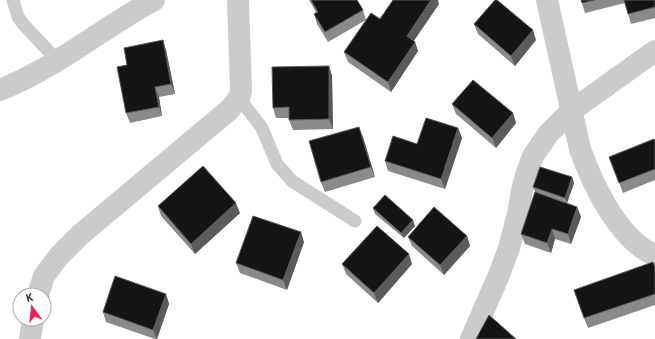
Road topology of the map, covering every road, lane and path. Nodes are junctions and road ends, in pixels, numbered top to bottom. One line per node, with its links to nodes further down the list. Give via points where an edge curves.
1 (13, 0): 6 (lane, via 18,17)
2 (154, 0): 6 (street, via 129,13)
3 (238, 0): 8 (street, via 241,84)
4 (547, 0): 9 (street)
5 (655, 51): 9 (street)
6 (57, 60): 7 (street, via 26,79)
7 (0, 90)
8 (239, 98): 10 (lane, via 262,128 277,164 286,176); 12 (street, via 229,110 80,235 59,256 44,276)
9 (571, 111): 11 (street, via 580,149 595,187 634,242); 15 (street, via 549,133 533,156 525,178 509,248)
10 (355, 221)
11 (655, 255)
12 (41, 287)
13 (32, 327): 14 (street)
14 (30, 339)
15 (471, 339)

